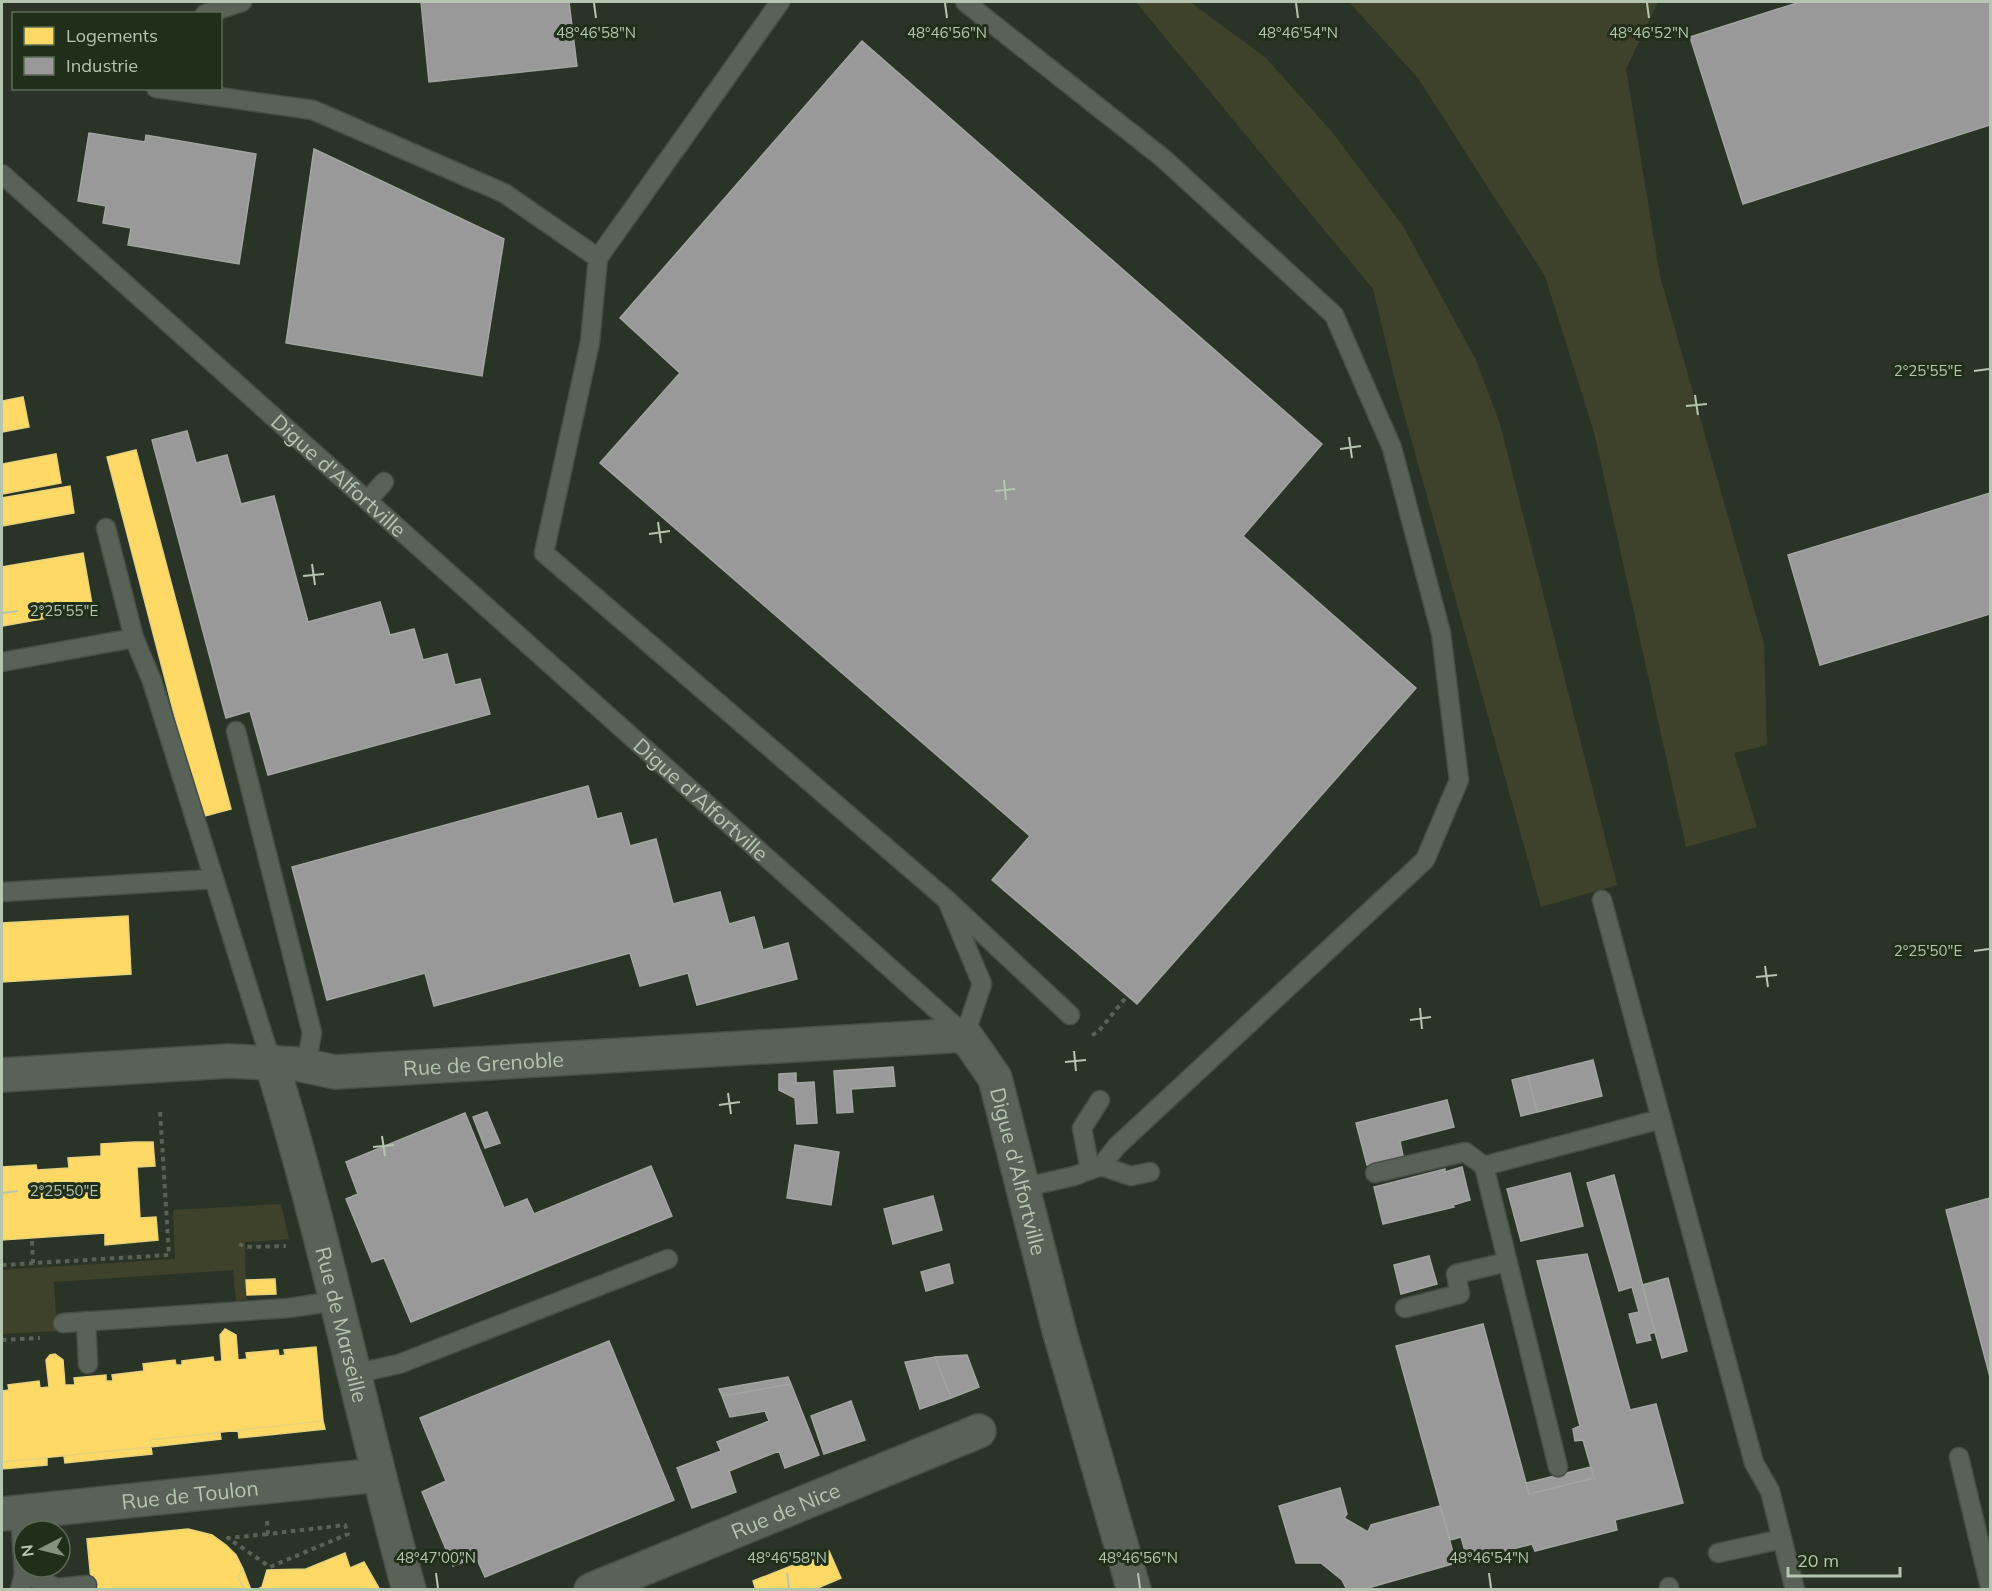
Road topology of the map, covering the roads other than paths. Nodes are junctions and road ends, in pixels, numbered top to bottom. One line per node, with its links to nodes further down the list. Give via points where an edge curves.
1 (242, 2): 4 (lane)
2 (780, 2): 7 (lane)
3 (965, 2): 26 (lane, via 1164,159 1334,315 1392,448 1442,633 1459,780 1425,860)
4 (211, 12)
5 (170, 90): 7 (lane, via 313,110 504,194)
6 (2, 174): 9 (lane, Digue d'Alfortville)
7 (598, 258): 16 (lane, via 590,342 544,553)
8 (384, 482): 9 (lane)
9 (368, 500): 19 (lane, Digue d'Alfortville)
10 (106, 528): 11 (lane)
11 (134, 638): 12 (lane); 14 (lane, via 152,681)
12 (2, 662)
13 (236, 731): 21 (lane, via 312,1033)
14 (214, 879): 15 (lane); 20 (lane)
15 (2, 892)
16 (947, 900): 18 (lane); 19 (lane, via 982,984)
17 (1602, 900): 24 (lane)
18 (1070, 1015)
19 (965, 1035): 21 (street, Rue de Grenoble, via 335,1072); 29 (street, Digue d'Alfortville, via 994,1078)
20 (270, 1061): 21 (street, Rue de Grenoble); 22 (street, Rue de Grenoble); 32 (street, Rue de Marseille)
21 (306, 1065)
22 (2, 1075)
23 (1100, 1100): 26 (lane, via 1082,1128)
24 (1661, 1119): 25 (lane); 43 (lane, via 1754,1463 1770,1491)
25 (1484, 1166): 28 (lane, via 1465,1152); 31 (lane)
26 (1096, 1168): 27 (lane, via 1131,1176); 29 (lane)
27 (1150, 1172)
28 (1375, 1173)
29 (1022, 1188): 50 (street, Digue d'Alfortville)
30 (668, 1259): 37 (lane, via 399,1364)
31 (1507, 1262): 33 (lane, via 1456,1274 1460,1294); 40 (lane)
32 (336, 1301): 34 (lane, via 290,1308); 37 (street, Rue de Marseille)
33 (1405, 1308)
34 (86, 1321): 35 (lane); 36 (lane)
35 (63, 1323)
36 (88, 1364)
37 (353, 1374): 41 (street, Rue de Marseille)
38 (979, 1431): 49 (street, Rue de Nice)
39 (1959, 1457): 47 (lane)
40 (1558, 1467)
41 (378, 1476): 42 (street, Rue de Toulon); 48 (street, Rue de Marseille)
42 (11, 1513): 45 (lane)
43 (1782, 1539): 44 (lane); 51 (lane)
44 (1718, 1553)
45 (22, 1582): 46 (lane, via 57,1588)
46 (87, 1585)
47 (1990, 1587)
48 (409, 1590)
49 (591, 1590)
50 (1134, 1590)
51 (1795, 1590)

